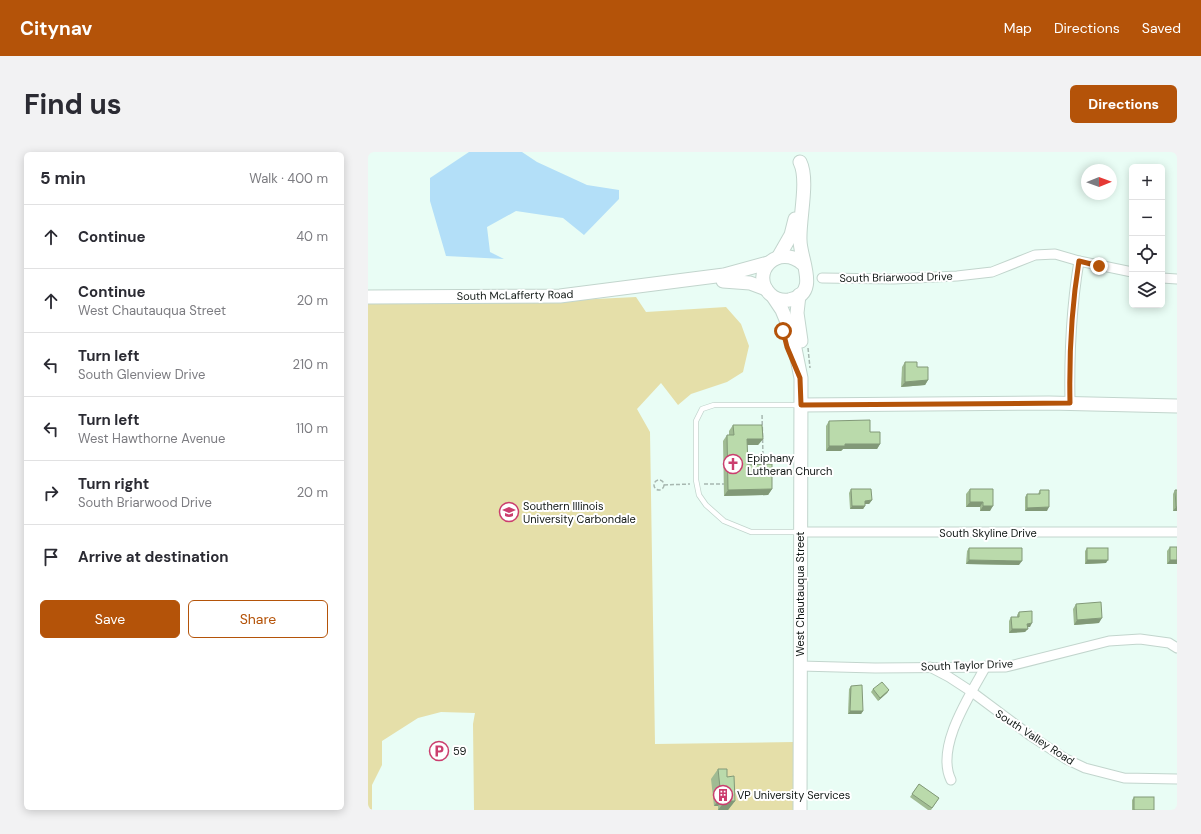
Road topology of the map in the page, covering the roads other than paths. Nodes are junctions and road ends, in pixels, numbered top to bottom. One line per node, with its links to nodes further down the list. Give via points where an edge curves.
1 (800, 157): 2 (street, West Chautauqua Street, via 793,228 789,241); 4 (street, West Chautauqua Street, via 803,167 800,240)
2 (774, 260): 4 (street, via 792,257); 9 (street, South McLafferty Road, via 738,272 690,278); 10 (street, West Chautauqua Street, via 763,277)
3 (1079, 261): 5 (street, South Briarwood Drive); 6 (street, South Briarwood Drive, via 1055,254 1035,255 992,272 957,276 894,279); 14 (street, via 1072,306)
4 (803, 264): 12 (street, West Chautauqua Street, via 808,280)
5 (1129, 271)
6 (822, 278)
7 (1165, 278): 8 (street)
8 (1177, 280)
9 (685, 281): 10 (street, South McLafferty Road, via 745,282); 11 (street, South McLafferty Road, via 560,296)
10 (770, 293): 12 (street, via 786,300); 13 (street, West Chautauqua Street, via 786,318 792,334)
11 (368, 296)
12 (799, 296): 13 (street, West Chautauqua Street, via 797,313 803,359 803,373)
13 (800, 378): 15 (street, West Chautauqua Street)
14 (1070, 403): 15 (street); 16 (street)
15 (801, 405): 17 (street, West Chautauqua Street); 17 (lane, via 714,405 702,409 696,421 697,484 699,495 706,505 724,521 751,532)
16 (1177, 406)
17 (800, 532): 18 (street, South Skyline Drive); 20 (street, West Chautauqua Street)
18 (1177, 532)
19 (1177, 648): 21 (street, South Taylor Drive, via 1140,639 1109,641 1006,667)
20 (800, 666): 22 (street, South Taylor Drive); 26 (street, West Chautauqua Street)
21 (986, 666): 22 (street, South Taylor Drive); 23 (street)
22 (928, 667): 23 (street, South Valley Road)
23 (972, 692): 24 (street, South Valley Road, via 1030,736 1085,768 1124,778); 25 (street, via 954,730 948,750 948,772)
24 (1177, 779)
25 (951, 780)
26 (800, 810)

